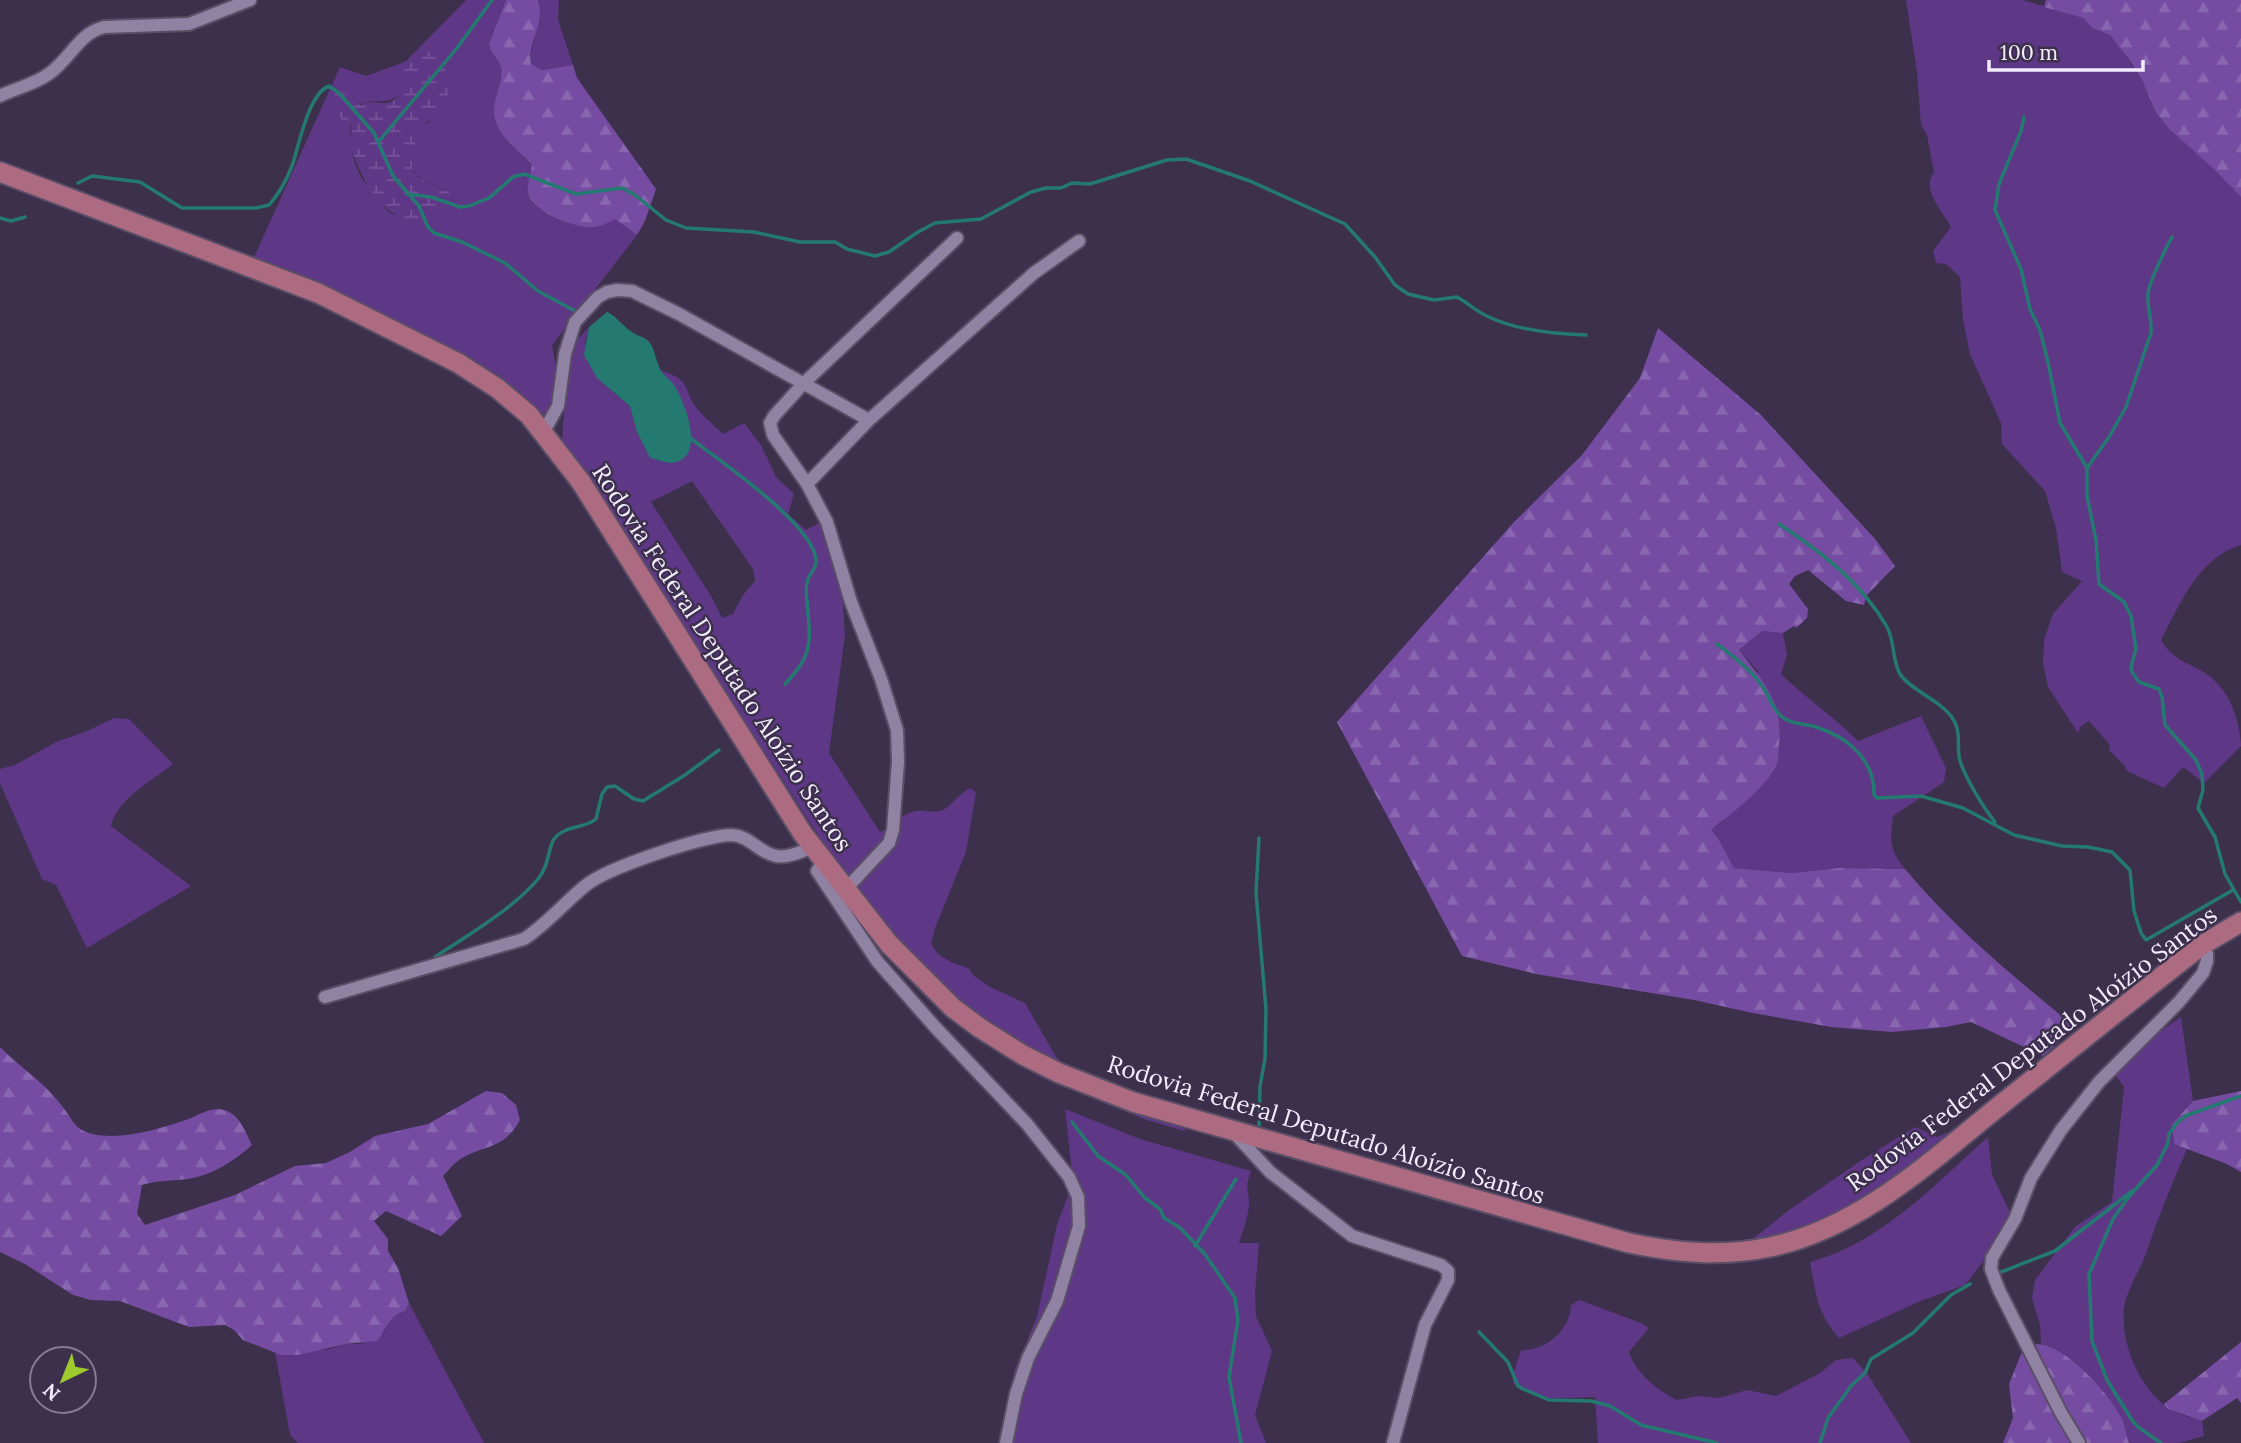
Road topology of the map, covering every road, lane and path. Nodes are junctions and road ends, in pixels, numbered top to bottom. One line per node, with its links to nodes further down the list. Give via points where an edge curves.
1 (250, 0): 2 (street, via 189,24 95,29 81,38 50,74)
2 (0, 96)
3 (0, 172): 8 (highway, Rodovia Federal Deputado Aloízio Santos, via 318,293 458,363 497,388 529,415)
4 (957, 238): 6 (street)
5 (1079, 241): 7 (street, via 1034,273)
6 (804, 383): 7 (street); 8 (street, via 632,291 607,292 570,331 558,406); 9 (street, via 770,423 773,435)
7 (869, 420): 9 (street)
8 (542, 433): 10 (highway, Rodovia Federal Deputado Aloízio Santos, via 581,482)
9 (807, 484): 10 (street, via 827,522 899,746 889,843)
10 (829, 873): 13 (street, via 792,855 767,853 733,835 682,847 598,877 524,939); 14 (highway, Rodovia Federal Deputado Aloízio Santos, via 921,978 953,1008 1023,1055 1133,1102); 15 (street, via 877,961 1027,1125 1069,1177 1078,1198 1079,1226 1057,1301 1028,1357)
11 (2241, 922): 12 (highway, Rodovia Federal Deputado Aloízio Santos)
12 (2202, 945): 14 (highway, Rodovia Federal Deputado Aloízio Santos, via 1908,1179 1831,1227 1773,1247 1707,1254 1629,1243); 17 (street, via 2207,954 2203,973 2060,1130 1992,1258 1999,1290)
13 (325, 997)
14 (1234, 1132): 16 (street, via 1270,1172 1352,1236 1448,1271 1448,1280 1425,1325)
15 (1006, 1443)
16 (1393, 1443)
17 (2079, 1443)

